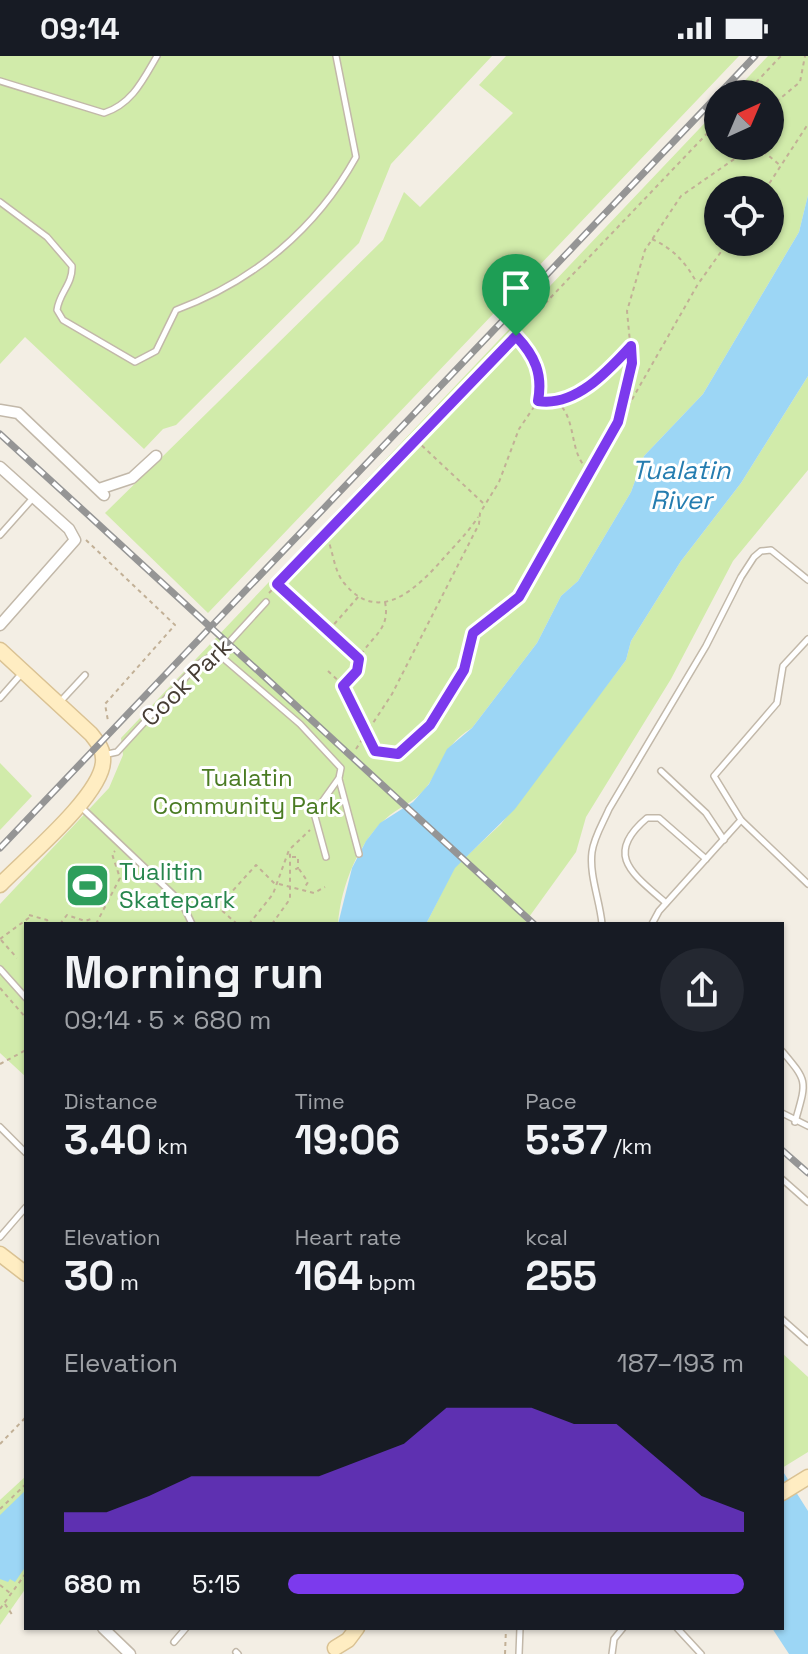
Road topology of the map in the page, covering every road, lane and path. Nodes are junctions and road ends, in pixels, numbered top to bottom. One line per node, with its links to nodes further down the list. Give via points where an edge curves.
1 (157, 56): 6 (lane, via 138,89 118,109 104,113)
2 (336, 56): 14 (lane, via 356,157 335,196 284,248 233,284 176,310 156,351 135,362 63,320 58,301 72,266 47,237)
3 (781, 56): 5 (path)
4 (805, 56): 7 (path, via 800,82)
5 (758, 80)
6 (0, 81)
7 (784, 95)
8 (808, 124): 12 (path)
9 (704, 137): 18 (path)
10 (734, 160): 15 (path, via 681,196)
11 (772, 160): 12 (path)
12 (781, 167): 13 (path)
13 (775, 176)
14 (0, 202)
15 (652, 239): 17 (path, via 684,260); 19 (path, via 627,311)
16 (718, 256): 17 (path)
17 (698, 284): 23 (path)
18 (516, 336): 20 (path, via 536,362); 24 (path)
19 (631, 346): 21 (path, via 600,376); 23 (path)
20 (538, 401): 21 (path); 29 (path, via 519,429)
21 (554, 403): 27 (path, via 569,416 579,463)
22 (0, 410): 25 (street, via 18,413 102,492 132,478)
23 (618, 422): 27 (path)
24 (415, 440): 29 (path); 32 (path)
25 (156, 456)
26 (0, 467): 28 (street)
27 (590, 472): 52 (path, via 519,597 473,633 464,670 430,725 398,754 375,751)
28 (34, 497): 31 (lane); 33 (street)
29 (485, 505): 30 (path)
30 (480, 513): 38 (path, via 425,580); 52 (path, via 403,675)
31 (0, 535)
32 (326, 536): 35 (path); 36 (path, via 343,581)
33 (75, 540): 39 (street); 51 (path, via 91,544 175,625 105,704)
34 (808, 580): 84 (lane, via 771,550 754,557 741,577 597,837 593,870)
35 (277, 584): 37 (path); 40 (path)
36 (360, 595): 38 (path); 40 (path)
37 (266, 602): 43 (lane, Cook Park)
38 (385, 602): 44 (path, via 384,627)
39 (0, 625)
40 (328, 631): 44 (path)
41 (808, 639): 58 (lane, via 783,666 777,703 714,776)
42 (0, 650): 46 (main road)
43 (216, 652): 54 (lane, Cook Park, via 197,665 117,752); 56 (lane, via 300,724 341,768)
44 (359, 659): 48 (path, via 357,671)
45 (328, 671): 48 (path)
46 (24, 672): 49 (lane); 50 (main road)
47 (85, 675): 50 (lane)
48 (343, 686): 52 (path)
49 (0, 698)
50 (58, 704): 54 (main road, via 91,734)
51 (108, 721)
52 (365, 731): 53 (path)
53 (356, 749)
54 (103, 756): 57 (main road, via 97,779)
55 (661, 771): 60 (lane, via 706,813)
56 (339, 778): 59 (lane, via 318,803); 63 (lane)
57 (78, 804): 71 (main road); 80 (lane, via 182,903)
58 (741, 820): 60 (lane); 70 (lane)
59 (316, 823): 61 (path); 65 (lane)
60 (724, 840): 66 (lane)
61 (289, 850): 64 (path); 72 (path)
62 (112, 854): 79 (path, via 120,878)
63 (359, 854)
64 (290, 857): 67 (path, via 298,857); 68 (path)
65 (326, 857)
66 (706, 859): 75 (lane); 75 (lane, via 659,818 647,818 637,827 624,845 624,858 633,874)
67 (298, 868): 68 (path); 74 (path, via 308,882)
68 (292, 871): 69 (path)
69 (291, 884): 72 (path); 74 (path); 83 (path, via 286,906)
70 (808, 884)
71 (0, 885)
72 (278, 885): 81 (path, via 256,865 218,907); 82 (path)
73 (325, 887): 74 (path, via 314,893)
74 (304, 889)
75 (666, 903): 85 (lane)
76 (94, 918): 78 (path, via 67,915)
77 (48, 922): 86 (path, via 30,916)
78 (62, 922)
79 (97, 922)
80 (191, 922)
81 (235, 922)
82 (250, 922)
83 (274, 922)
84 (602, 922)
85 (653, 922)
86 (0, 939): 87 (path)
87 (17, 958)
88 (0, 969): 90 (lane)
89 (0, 988): 91 (path)
90 (24, 996)
91 (24, 1016)
92 (24, 1051): 94 (path)
93 (784, 1053): 96 (lane, via 806,1073)
94 (0, 1064)
95 (784, 1114): 96 (lane)
96 (795, 1122): 97 (lane)
97 (808, 1126)
98 (0, 1127): 99 (lane)
99 (24, 1151)
100 (784, 1181): 101 (lane)
101 (808, 1202)
102 (24, 1209): 103 (lane)
103 (0, 1237)
104 (0, 1254): 105 (main road)
105 (24, 1272)
106 (784, 1321): 107 (lane)
107 (808, 1342)
108 (24, 1419): 109 (path)
109 (0, 1444)
110 (808, 1477): 112 (main road)
111 (24, 1486): 113 (path)
112 (784, 1492)
113 (0, 1509)
114 (24, 1576): 116 (path)
115 (0, 1585): 116 (path)
116 (11, 1593): 117 (path)
117 (4, 1604): 118 (path); 119 (path)
118 (0, 1609)
119 (13, 1616)
120 (105, 1630): 129 (street)
121 (184, 1630): 127 (lane)
122 (506, 1630): 130 (path)
123 (520, 1630): 131 (lane)
124 (621, 1630): 132 (lane)
125 (679, 1630): 133 (lane)
126 (349, 1632): 128 (main road)
127 (174, 1642)
128 (333, 1651)
129 (130, 1654)
130 (505, 1654)
131 (519, 1654)
132 (612, 1654)
133 (701, 1654)

